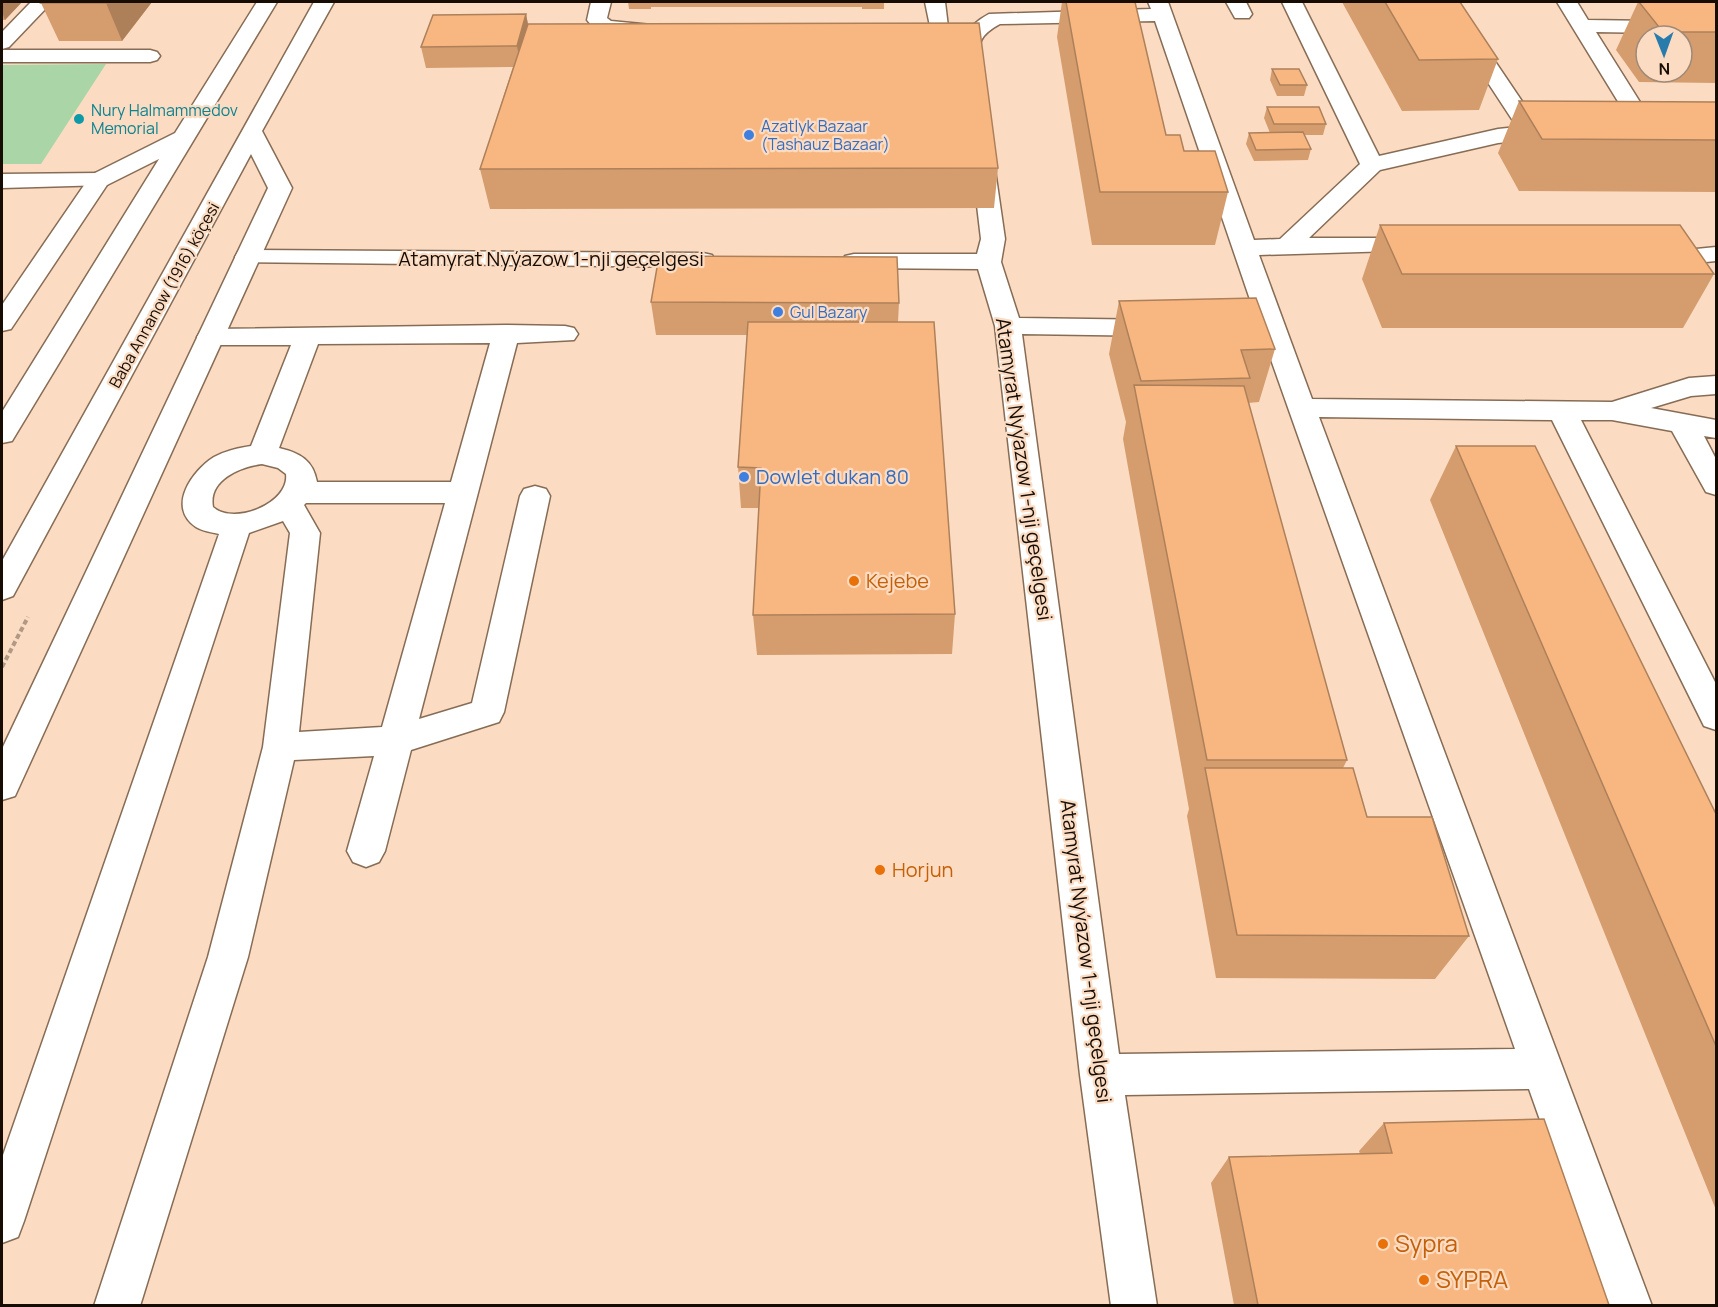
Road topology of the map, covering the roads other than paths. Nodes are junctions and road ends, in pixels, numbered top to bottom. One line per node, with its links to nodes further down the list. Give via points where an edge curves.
1 (42, 2): 16 (main road)
2 (267, 2): 26 (main road)
3 (324, 2): 24 (main road, Baba Annanow (1916) köçesi)
4 (601, 2): 15 (main road, via 597,20 604,25)
5 (935, 2): 13 (main road)
6 (1292, 2): 28 (main road)
7 (1445, 2): 25 (main road)
8 (1567, 2): 11 (main road)
9 (1160, 8): 10 (main road); 33 (main road)
10 (989, 15): 13 (main road); 19 (main road, via 967,51)
11 (1582, 26): 14 (main road); 21 (main road)
12 (914, 27): 13 (main road)
13 (938, 27)
14 (1716, 28)
15 (662, 29)
16 (2, 43)
17 (2, 56): 18 (main road)
18 (150, 56)
19 (972, 86)
20 (1617, 125): 21 (main road)
21 (1644, 126): 22 (main road)
22 (1668, 127)
23 (1575, 128): 25 (main road)
24 (252, 131): 36 (main road, via 280,188); 60 (main road, Baba Annanow (1916) köçesi)
25 (1532, 133): 28 (main road, via 1498,136)
26 (184, 137): 29 (main road); 53 (main road)
27 (980, 145): 39 (main road, via 993,239)
28 (1372, 165): 32 (main road)
29 (99, 180): 30 (main road); 40 (main road)
30 (2, 181)
31 (1441, 245): 32 (main road)
32 (1287, 246): 33 (main road)
33 (1243, 248): 42 (main road)
34 (1628, 250): 35 (main road)
35 (1716, 254)
36 (248, 257): 37 (main road, Atamyrat Nyýazow 1-nji geçelgesi); 46 (main road)
37 (728, 260)
38 (822, 261): 39 (main road)
39 (988, 262): 41 (main road, Atamyrat Nyýazow 1-nji geçelgesi)
40 (2, 323)
41 (1008, 326): 42 (main road); 67 (main road, Atamyrat Nyýazow 1-nji geçelgesi)
42 (1273, 329): 48 (main road)
43 (506, 333): 44 (main road); 45 (main road); 56 (main road)
44 (565, 334)
45 (308, 336): 46 (main road); 54 (main road)
46 (210, 337): 64 (main road)
47 (1716, 384): 50 (main road, via 1689,387)
48 (1301, 408): 49 (main road); 66 (main road)
49 (1562, 411): 50 (main road); 61 (main road)
50 (1612, 411): 51 (main road)
51 (1682, 423): 52 (main road); 55 (main road)
52 (1716, 429)
53 (2, 434)
54 (262, 454): 58 (main road, via 292,461 300,470 303,481); 59 (main road, via 227,463 212,472 196,497 197,508 205,518)
55 (1716, 485)
56 (463, 492): 58 (main road); 62 (main road)
57 (535, 496): 62 (main road, via 487,712)
58 (294, 500): 59 (main road, via 256,522); 63 (main road, via 305,533)
59 (237, 525): 68 (main road)
60 (2, 588)
61 (1716, 716)
62 (396, 740): 63 (main road); 65 (main road)
63 (280, 747): 69 (main road, via 228,957)
64 (2, 785)
65 (366, 850)
66 (1542, 1069): 67 (main road); 71 (main road)
67 (1101, 1075): 70 (main road, Atamyrat Nyýazow 1-nji geçelgesi)
68 (2, 1221)
69 (117, 1305)
70 (1134, 1305)
71 (1629, 1305)

